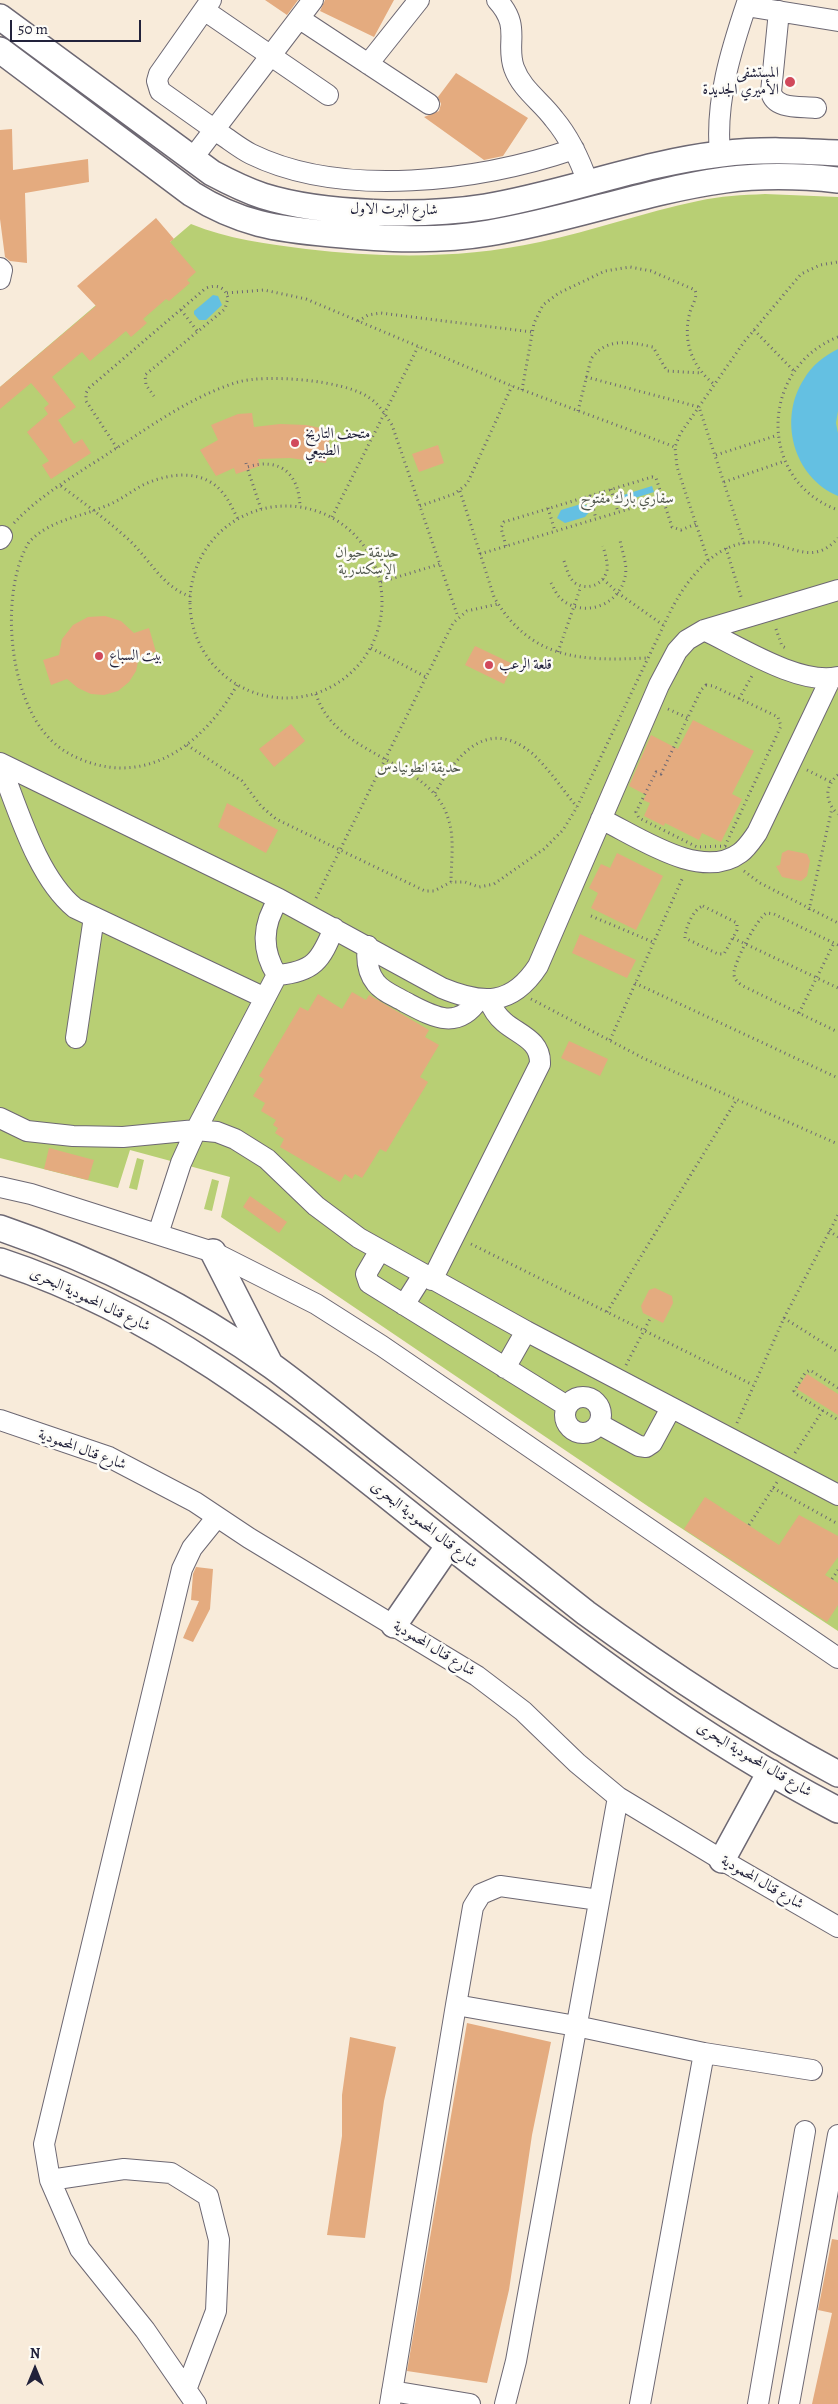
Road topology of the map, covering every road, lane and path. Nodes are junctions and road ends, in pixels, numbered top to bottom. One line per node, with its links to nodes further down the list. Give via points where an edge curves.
1 (313, 0): 8 (street)
2 (419, 0): 12 (street)
3 (497, 0): 17 (street, via 510,22 513,44 510,55 520,81 554,119)
4 (747, 3): 6 (street); 19 (street, via 723,90 718,128)
5 (207, 5): 11 (street); 16 (street, via 157,81 160,91)
6 (779, 11): 9 (street); 15 (street, via 773,98 783,105)
7 (0, 17): 20 (main road, شارع البرت الاول)
8 (300, 19): 11 (street); 12 (street)
9 (838, 21)
10 (0, 50): 21 (main road, شارع البرت الاول, via 192,194 219,211 251,223 283,229 386,238 456,237 518,228 725,180 769,177)
11 (270, 55): 13 (street); 16 (street)
12 (368, 64): 14 (street)
13 (328, 95)
14 (429, 104)
15 (816, 108)
16 (215, 130): 17 (street, via 250,153 274,163 318,174 362,179 458,177 519,166); 20 (street)
17 (574, 149): 22 (street)
18 (838, 153): 19 (main road, شارع البرت الاول, via 770,150)
19 (720, 154): 22 (main road, شارع البرت الاول)
20 (192, 159): 22 (main road, شارع البرت الاول, via 237,186 263,196 291,203 353,210 457,210 514,201)
21 (838, 180)
22 (588, 183)
23 (838, 262): 29 (path, via 820,265 801,274)
24 (0, 268): 25 (street)
25 (0, 279)
26 (226, 293): 27 (path, via 217,286 206,288); 28 (path, via 264,290 283,294 323,305); 30 (path, via 228,304 225,309)
27 (181, 310): 30 (path); 46 (path, via 86,392 88,405)
28 (358, 321): 31 (path, via 381,313); 33 (path)
29 (754, 330): 34 (path); 37 (path)
30 (198, 332): 40 (path, via 148,372 145,380)
31 (532, 332): 35 (path, via 543,305 559,294 605,271 641,268 694,290 696,296 688,336 692,355); 39 (path)
32 (838, 337): 34 (path, via 813,351)
33 (418, 347): 38 (path); 43 (path)
34 (794, 371): 44 (path, via 782,395)
35 (702, 373): 36 (path, via 667,371 653,347 622,341 594,356); 37 (path)
36 (586, 378): 41 (path); 42 (path)
37 (715, 385): 41 (path)
38 (512, 386): 39 (path); 54 (path, via 467,484)
39 (522, 390): 42 (path)
40 (154, 396)
41 (699, 407): 45 (path); 47 (path)
42 (578, 412): 45 (path)
43 (385, 413): 46 (path, via 356,390 268,378 240,382 213,391); 57 (path); 64 (path)
44 (778, 435): 47 (path); 48 (path)
45 (675, 447): 67 (path, via 677,467)
46 (117, 448): 52 (path)
47 (716, 455): 51 (path)
48 (786, 461): 51 (path); 61 (path, via 811,495)
49 (246, 464): 58 (path, via 247,467 266,463 287,471 295,483)
50 (248, 470): 60 (path)
51 (724, 482): 72 (path)
52 (61, 486): 62 (path); 69 (path, via 20,517)
53 (611, 489): 55 (path); 56 (path, via 653,476); 63 (path)
54 (460, 491): 57 (path); 76 (path)
55 (590, 495): 59 (path); 66 (path)
56 (662, 499): 63 (path); 67 (path, via 669,521 675,528 681,530)
57 (420, 506): 79 (path)
58 (300, 507): 60 (path); 64 (path)
59 (548, 508): 68 (path); 73 (path, via 503,522 501,528)
60 (261, 509): 65 (path)
61 (838, 510)
62 (94, 511): 65 (path, via 156,479 179,474 214,484 223,492); 80 (path, via 65,519 40,533 29,543); 87 (path, via 150,561 166,584)
63 (618, 512): 66 (path)
64 (332, 517): 82 (path, via 364,544)
65 (238, 519): 87 (path, via 225,528 204,552 192,580)
66 (596, 519): 68 (path)
67 (696, 524): 77 (path)
68 (555, 531): 73 (path)
69 (1, 538)
70 (838, 538): 72 (path, via 825,549 808,553 766,542)
71 (620, 540): 86 (path, via 626,569)
72 (744, 544): 75 (path)
73 (506, 546): 76 (path)
74 (603, 546): 81 (path, via 607,563)
75 (726, 548): 77 (path); 91 (path)
76 (480, 554): 88 (path)
77 (708, 560): 92 (path, via 688,581)
78 (564, 561): 84 (path, via 569,576)
79 (440, 564): 82 (path); 90 (path)
80 (13, 568)
81 (603, 578): 84 (path, via 593,586); 86 (path)
82 (381, 582): 96 (path, via 383,609)
83 (551, 583): 89 (path, via 561,599)
84 (581, 586): 89 (path)
85 (838, 590): 91 (street)
86 (618, 593): 89 (path, via 595,608); 92 (path)
87 (190, 596): 102 (path, via 198,640 214,665)
88 (498, 604): 90 (path, via 476,608); 98 (path, via 521,630)
89 (574, 606): 98 (path)
90 (458, 617): 100 (path)
91 (747, 617): 94 (street)
92 (663, 625): 99 (path)
93 (783, 627): 97 (path, via 774,630 782,646)
94 (704, 630): 101 (street, via 782,666 812,676); 115 (street, via 687,640 668,664)
95 (7, 636): 105 (path, via 12,665 28,707 39,727 61,749 90,763 121,768 152,764)
96 (371, 648): 100 (path); 104 (path, via 342,680)
97 (789, 651)
98 (558, 652): 99 (path, via 594,660)
99 (648, 658): 112 (path)
100 (426, 677): 106 (path)
101 (835, 677): 107 (street)
102 (237, 685): 104 (path, via 276,697); 105 (path, via 216,718)
103 (701, 690): 103 (path, via 706,685 713,686 778,717 782,723 725,846 697,847 639,818 636,812 656,772 661,774)
104 (316, 694): 106 (path, via 338,729)
105 (186, 745): 116 (path, via 242,781 268,814)
106 (385, 760): 111 (path); 116 (path)
107 (791, 762): 110 (path); 117 (street, via 757,833)
108 (0, 763): 120 (street); 124 (street, via 50,882 75,908)
109 (838, 775): 110 (path)
110 (831, 782): 113 (path, via 827,795)
111 (435, 793): 112 (path, via 452,765 470,746 486,740 503,739 520,744 533,755); 119 (path, via 448,818 451,832)
112 (577, 807): 119 (path, via 554,840 501,881 479,886)
113 (832, 808): 114 (path); 121 (path)
114 (838, 814)
115 (601, 818): 118 (street); 136 (street, via 538,966)
116 (340, 851): 119 (path, via 425,891 434,891); 122 (path)
117 (732, 858): 118 (street, via 712,863); 121 (path, via 750,876)
118 (690, 861): 128 (path)
119 (451, 882)
120 (279, 899): 122 (street); 132 (street, via 269,917 265,937 268,957)
121 (810, 910): 125 (path)
122 (308, 914): 126 (street)
123 (591, 916): 128 (path)
124 (94, 917): 137 (street); 141 (street)
125 (838, 923)
126 (334, 928): 131 (street); 132 (street, via 323,954 313,965 298,972)
127 (733, 938): 127 (path, via 721,955 685,936 696,909 702,906 737,923); 130 (path)
128 (653, 942): 134 (path)
129 (836, 944): 130 (path, via 767,913 758,919); 133 (path)
130 (746, 945): 133 (path); 139 (path, via 735,968 736,981)
131 (368, 946): 138 (street, via 442,988); 138 (street, via 368,966 376,983 383,990 435,1017 449,1019 464,1015)
132 (277, 975): 137 (street)
133 (817, 979): 135 (path); 139 (path)
134 (635, 983): 142 (path); 143 (path)
135 (838, 988)
136 (517, 991): 138 (street, via 499,998); 142 (path)
137 (265, 998): 146 (street)
138 (484, 999): 153 (street, via 504,1023 536,1045 540,1064)
139 (800, 1013): 140 (path)
140 (838, 1032)
141 (76, 1038)
142 (610, 1040): 144 (path)
143 (838, 1078)
144 (737, 1100): 147 (path); 160 (path)
145 (0, 1118): 146 (street, via 28,1131 73,1136 123,1137)
146 (196, 1130): 152 (street, via 180,1163); 155 (street, via 217,1132 252,1148 337,1223)
147 (838, 1144)
148 (0, 1186): 152 (street)
149 (838, 1215): 151 (path)
150 (0, 1228): 166 (main road, شارع قنال المحمودية البحرى, via 66,1253 149,1292 224,1334)
151 (829, 1231): 154 (path); 162 (path)
152 (158, 1234): 156 (street)
153 (454, 1236): 158 (street); 160 (path)
154 (838, 1237)
155 (380, 1250): 158 (street); 159 (street, via 367,1270 367,1280)
156 (213, 1252): 166 (main road); 186 (street, via 282,1286 349,1325)
157 (0, 1261): 182 (main road, شارع قنال المحمودية البحرى, via 102,1302 184,1346 286,1417)
158 (428, 1278): 159 (street); 164 (street)
159 (404, 1305): 167 (street)
160 (607, 1312): 163 (path)
161 (651, 1316): 163 (path)
162 (784, 1318): 165 (path); 169 (path)
163 (644, 1330): 168 (path); 169 (path)
164 (526, 1331): 167 (street); 168 (street)
165 (838, 1352)
166 (271, 1366): 188 (main road, شارع قنال المحمودية البحرى, via 634,1648 731,1712)
167 (505, 1368): 172 (street)
168 (616, 1371): 171 (street); 173 (street)
169 (753, 1385): 177 (path)
170 (837, 1386): 175 (path, via 810,1370 794,1391)
171 (594, 1399): 172 (street, via 582,1396); 176 (street, via 601,1411)
172 (567, 1406): 176 (street, via 565,1418 577,1432 590,1432)
173 (671, 1408): 176 (street, via 652,1443 646,1447); 179 (street)
174 (0, 1420): 180 (street, شارع قنال المحمودية, via 117,1461 167,1486)
175 (838, 1420)
176 (599, 1424)
177 (736, 1426)
178 (773, 1488): 181 (path)
179 (838, 1495)
180 (217, 1517): 185 (street, شارع قنال المحمودية); 200 (street, via 192,1548 182,1569 44,2144)
181 (838, 1524)
182 (449, 1545): 185 (main road); 187 (main road, شارع قنال المحمودية البحرى, via 636,1686)
183 (838, 1570): 184 (path)
184 (832, 1579)
185 (394, 1625): 189 (street, شارع قنال المحمودية, via 501,1692)
186 (838, 1658)
187 (770, 1772): 190 (main road, شارع قنال المحمودية البحرى); 191 (main road)
188 (838, 1774)
189 (618, 1796): 191 (street, شارع قنال المحمودية); 192 (street)
190 (838, 1810)
191 (722, 1860): 193 (street, شارع قنال المحمودية)
192 (599, 1900): 194 (street, via 500,1886 481,1894 473,1907); 195 (street)
193 (838, 1927)
194 (456, 2005): 195 (street); 202 (street)
195 (576, 2026): 196 (street); 204 (street, via 516,2361)
196 (704, 2052): 197 (street); 205 (street)
197 (812, 2070)
198 (805, 2131): 206 (street)
199 (838, 2135): 207 (street)
200 (50, 2180): 201 (street, via 80,2249 145,2330); 201 (street, via 124,2169 171,2173 208,2196 219,2240 216,2310)
201 (191, 2397)
202 (391, 2397): 203 (street)
203 (470, 2404)
204 (504, 2404)
205 (640, 2404)
206 (758, 2404)
207 (789, 2404)

